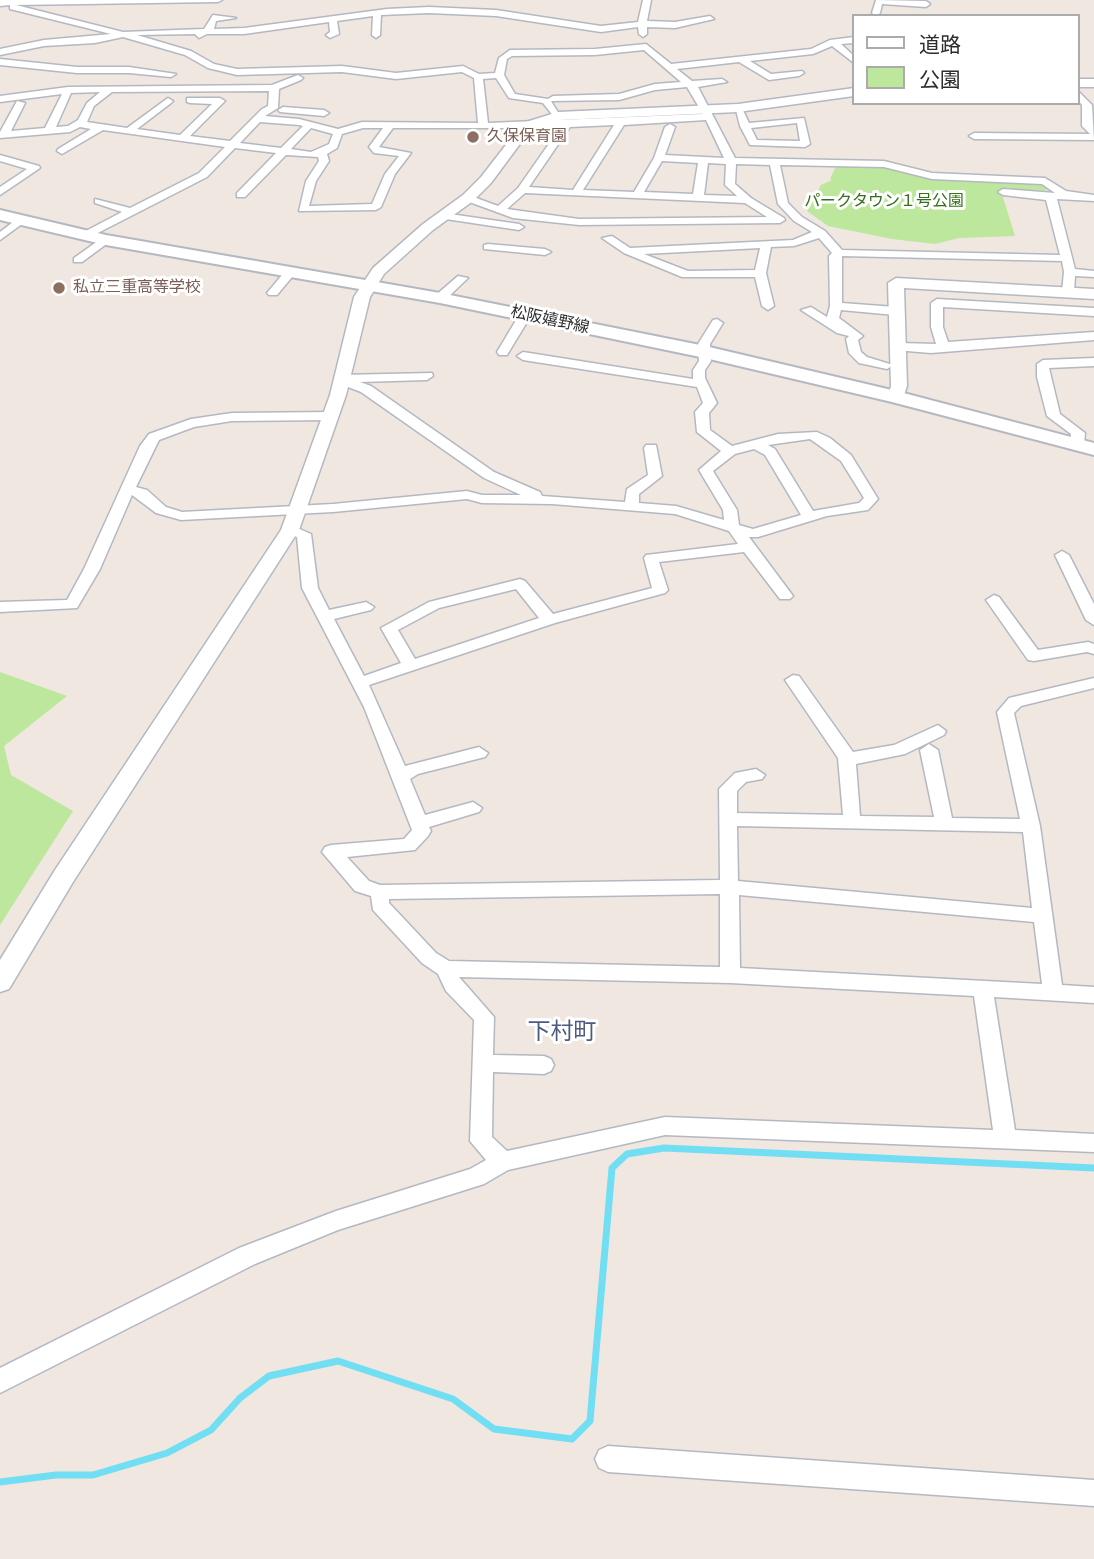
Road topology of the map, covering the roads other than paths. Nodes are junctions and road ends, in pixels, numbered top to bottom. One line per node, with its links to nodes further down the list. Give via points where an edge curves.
1 (193, 0): 2 (street); 6 (street)
2 (218, 0)
3 (647, 0): 22 (street)
4 (30, 1): 5 (street); 10 (street)
5 (70, 1): 6 (street)
6 (128, 1): 12 (street)
7 (879, 1): 8 (street); 14 (street)
8 (927, 2)
9 (0, 3): 10 (street)
10 (12, 5): 13 (street); 24 (street)
11 (431, 5): 15 (street); 16 (street); 21 (street)
12 (122, 11)
13 (0, 13)
14 (876, 13)
15 (377, 14): 19 (street); 28 (street)
16 (516, 15): 22 (street, via 601,29); 23 (street)
17 (232, 18): 25 (street, via 213,18)
18 (710, 19): 22 (street)
19 (333, 20): 25 (street); 27 (street, via 335,34)
20 (115, 21): 24 (street)
21 (441, 22)
22 (642, 24): 31 (street)
23 (505, 25)
24 (109, 30): 26 (street)
25 (206, 31): 26 (street); 32 (street)
26 (124, 34): 32 (street); 33 (street)
27 (330, 35)
28 (376, 35)
29 (852, 40): 30 (street)
30 (833, 42): 35 (street); 36 (street, via 813,51)
31 (646, 47): 38 (street); 43 (street, via 510,54 503,58)
32 (180, 51): 40 (street, via 237,72)
33 (0, 52)
34 (135, 58): 39 (street)
35 (852, 58)
36 (742, 60): 38 (street); 41 (street, via 769,76)
37 (0, 62): 45 (street)
38 (671, 66): 47 (street)
39 (129, 69): 42 (street); 45 (street, via 77,70)
40 (316, 69): 44 (street, via 396,76 463,69); 48 (street)
41 (799, 73)
42 (171, 74)
43 (499, 75): 44 (street); 58 (street, via 512,96)
44 (478, 77): 69 (street, via 477,105)
45 (32, 79): 49 (street); 53 (street)
46 (722, 82): 47 (street)
47 (690, 84): 58 (street); 62 (street)
48 (274, 88): 50 (street); 59 (street)
49 (68, 90): 50 (street); 75 (street)
50 (107, 92): 56 (street); 66 (street, via 90,105)
51 (852, 92): 60 (street)
52 (1080, 96): 63 (street)
53 (0, 99)
54 (144, 101): 55 (street)
55 (168, 101): 74 (street); 80 (street, via 219,101)
56 (133, 102)
57 (20, 103): 77 (street)
58 (555, 107): 62 (street); 65 (street); 72 (street); 91 (street)
59 (272, 108): 61 (street); 64 (street)
60 (738, 108): 62 (street); 70 (street)
61 (324, 113)
62 (708, 113): 65 (street); 89 (street)
63 (1091, 113): 78 (street, via 1087,126)
64 (260, 118): 67 (street); 81 (street)
65 (621, 122): 94 (street)
66 (78, 124): 71 (street); 75 (street)
67 (309, 125): 76 (street); 83 (street)
68 (390, 126): 69 (street); 76 (street, via 362,125); 84 (street, via 374,147 406,153 390,174 376,207 303,209 311,181 324,161)
69 (483, 126): 72 (street)
70 (745, 126): 70 (street, via 754,143 805,144 801,120)
71 (101, 127): 74 (street); 82 (street)
72 (527, 127): 99 (street)
73 (670, 127): 86 (street)
74 (131, 129): 80 (street)
75 (49, 131): 77 (street)
76 (338, 132): 84 (street, via 333,146)
77 (2, 135)
78 (1094, 135): 79 (street)
79 (974, 136)
80 (183, 137): 81 (street)
81 (233, 145): 83 (street); 104 (street, via 203,175)
82 (62, 151)
83 (282, 151): 84 (street); 96 (street)
84 (322, 153)
85 (0, 158): 92 (street, via 35,168)
86 (659, 158): 87 (street); 97 (street)
87 (704, 159): 89 (street); 100 (street)
88 (774, 160): 89 (street); 95 (street, via 884,164 932,176 1045,181); 108 (street, via 783,204)
89 (731, 161): 102 (street, via 730,185)
90 (1094, 186): 101 (street, via 1086,186)
91 (522, 190): 94 (street); 107 (street)
92 (0, 192)
93 (1003, 192): 98 (street)
94 (576, 193): 97 (street)
95 (1063, 194): 98 (street); 101 (street)
96 (241, 195)
97 (637, 195): 100 (street)
98 (1051, 197): 121 (street)
99 (468, 198): 106 (street); 107 (street)
100 (698, 198): 102 (street)
101 (1090, 198)
102 (747, 200): 109 (street)
103 (99, 201): 104 (street)
104 (130, 211): 113 (street)
105 (0, 215): 110 (main road, 松阪嬉野線)
106 (443, 216): 107 (street); 128 (street, via 378,271)
107 (499, 217): 109 (street, via 579,222); 111 (street); 119 (street, via 486,252)
108 (798, 219): 109 (street); 112 (street)
109 (780, 220)
110 (21, 221): 113 (main road, 松阪嬉野線); 114 (street)
111 (519, 226)
112 (821, 233): 117 (street, via 794,243); 120 (street)
113 (86, 235): 116 (main road, 松阪嬉野線)
114 (0, 237)
115 (608, 238): 118 (street)
116 (106, 240): 122 (street); 123 (main road, 松阪嬉野線)
117 (766, 246): 118 (street); 125 (street)
118 (628, 251): 125 (street, via 686,275)
119 (545, 252)
120 (839, 253): 121 (street); 134 (street, via 835,257)
121 (1065, 258): 124 (street)
122 (78, 260)
123 (291, 271): 128 (main road, 松阪嬉野線); 130 (street)
124 (1070, 272): 126 (street); 129 (street)
125 (760, 273): 133 (street)
126 (1094, 274)
127 (462, 278): 132 (street)
128 (369, 286): 132 (main road, 松阪嬉野線); 150 (street)
129 (1068, 292): 131 (street); 136 (street, via 896,283)
130 (273, 293)
131 (1094, 294)
132 (440, 298): 138 (main road, 松阪嬉野線)
133 (768, 306)
134 (836, 306): 136 (street); 141 (street, via 833,319 857,336)
135 (807, 310): 141 (street)
136 (895, 311): 143 (street)
137 (1094, 312): 142 (street, via 937,303)
138 (519, 313): 144 (street, via 521,322); 145 (main road, 松阪嬉野線)
139 (718, 323): 145 (street, via 704,344)
140 (1094, 336): 142 (street)
141 (852, 339): 148 (street, via 855,353 863,360)
142 (943, 346): 143 (street)
143 (899, 347): 152 (street)
144 (503, 352)
145 (705, 352): 151 (street, via 699,370); 152 (main road, 松阪嬉野線)
146 (523, 356): 151 (street)
147 (1094, 362): 155 (street, via 1043,364 1054,416 1078,433)
148 (887, 365)
149 (427, 376): 150 (street)
150 (340, 379): 153 (street); 159 (street, via 366,389 489,475)
151 (702, 384): 157 (street, via 710,403 702,411 704,432)
152 (896, 397): 155 (main road, 松阪嬉野線)
153 (331, 416): 158 (street, via 232,417 169,430 147,446); 161 (street)
154 (758, 444): 157 (street); 162 (street, via 769,452); 162 (street, via 812,435 825,441 846,458 871,499 863,507)
155 (1085, 447)
156 (651, 448): 160 (street, via 654,476 632,492)
157 (730, 451): 163 (street, via 706,470 730,510)
158 (129, 489): 161 (street, via 142,493 161,510 181,516); 170 (street, via 72,605)
159 (552, 500): 160 (street); 161 (street, via 467,495)
160 (632, 506): 163 (street, via 676,510)
161 (300, 510): 164 (street)
162 (810, 517): 163 (street, via 753,534)
163 (732, 525): 165 (street)
164 (290, 530): 172 (street, via 304,534 310,588); 197 (street)
165 (748, 547): 167 (street); 173 (street, via 651,558 660,590)
166 (1062, 555): 168 (street)
167 (785, 596)
168 (1088, 596): 174 (street)
169 (994, 600): 175 (street, via 1034,656)
170 (0, 607)
171 (366, 607): 172 (street)
172 (324, 616): 179 (street)
173 (549, 620): 176 (street); 176 (street, via 520,584 435,605 389,628)
174 (1094, 620)
175 (1094, 649)
176 (411, 666): 179 (street)
177 (793, 680): 183 (street)
178 (1094, 682): 191 (street, via 1015,702 1005,712)
179 (359, 683): 185 (street)
180 (938, 731): 183 (street, via 900,750)
181 (929, 750): 190 (street)
182 (479, 753): 185 (street)
183 (847, 757): 189 (street)
184 (756, 775): 187 (street, via 741,777 728,789)
185 (401, 776): 188 (street)
186 (473, 808): 188 (street)
187 (727, 819): 189 (street); 192 (street)
188 (419, 822): 193 (street, via 422,831 408,845 331,852 362,886)
189 (852, 822): 190 (street)
190 (944, 824): 191 (street)
191 (1031, 826): 194 (street)
192 (729, 887): 193 (street); 194 (street); 196 (street)
193 (380, 892): 195 (street, via 380,905)
194 (1044, 916): 199 (street)
195 (445, 969): 196 (street); 201 (street, via 453,985 484,1017)
196 (730, 975): 198 (street)
197 (0, 982)
198 (983, 989): 199 (street); 203 (street)
199 (1053, 990): 200 (street)
200 (1094, 995)
201 (483, 1063): 202 (street); 205 (street, via 481,1141)
202 (544, 1066)
203 (1005, 1138): 204 (street); 205 (street, via 665,1126)
204 (1094, 1143)
205 (503, 1161): 206 (street, via 476,1177 336,1221 247,1256)
206 (0, 1381)
207 (608, 1459): 208 (street)
208 (1094, 1493)

